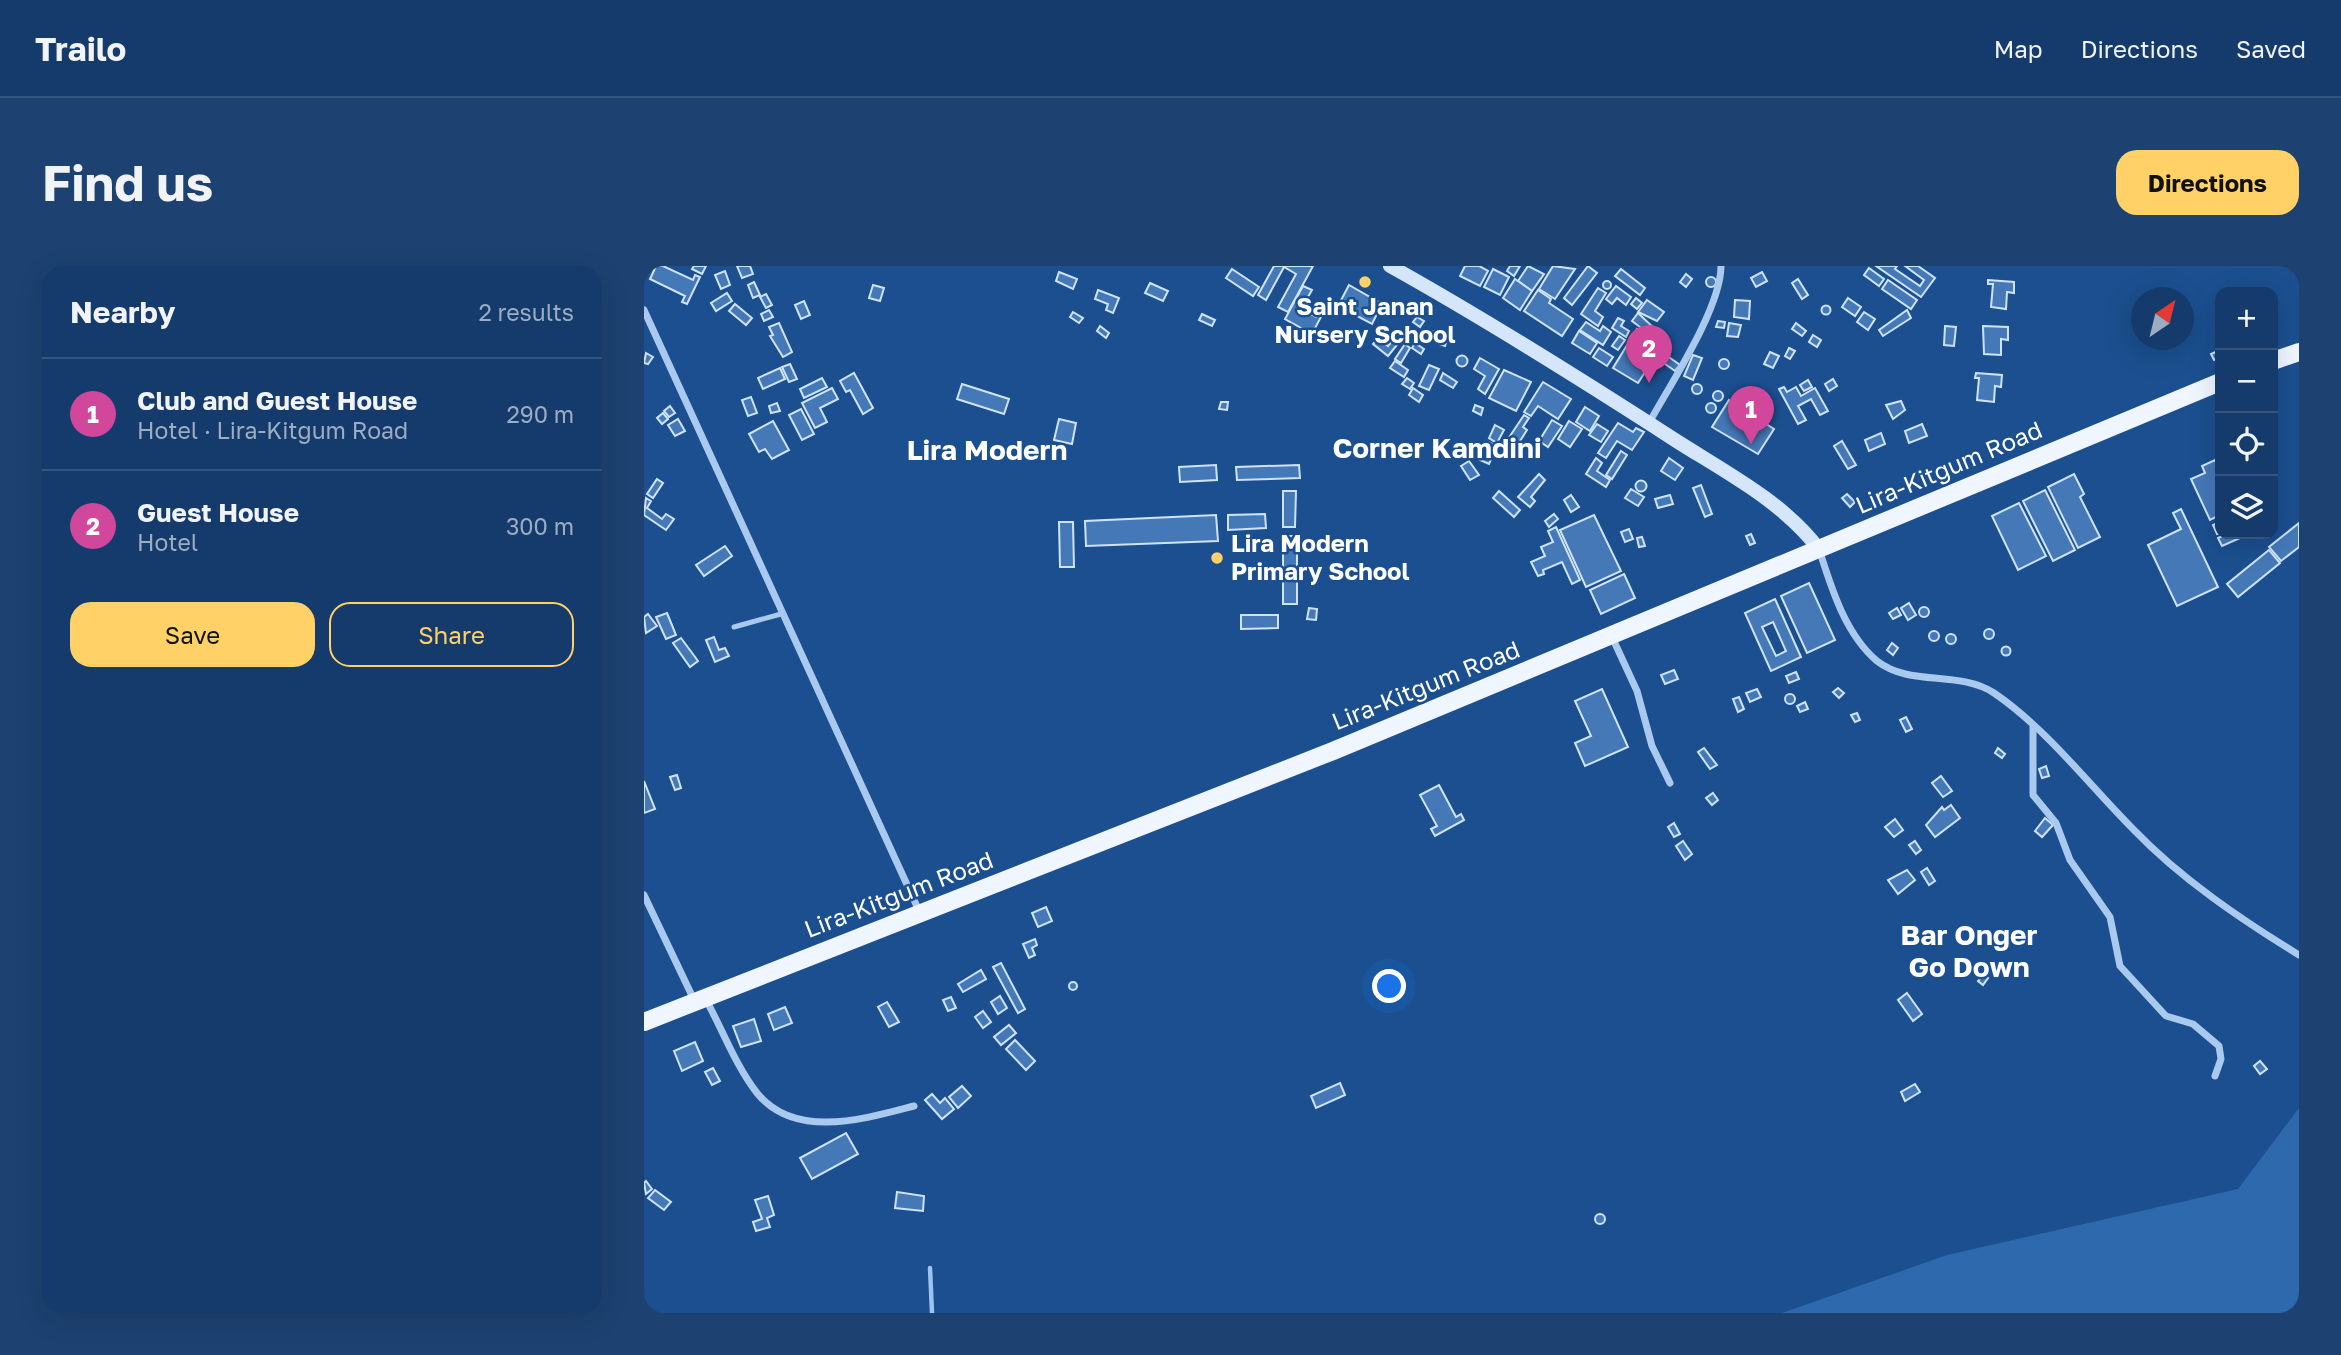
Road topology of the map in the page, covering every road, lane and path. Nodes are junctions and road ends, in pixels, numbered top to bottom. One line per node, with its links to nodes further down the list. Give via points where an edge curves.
1 (1390, 266): 7 (street)
2 (1721, 266): 7 (street, via 1719,287)
3 (644, 310): 9 (street)
4 (2299, 352): 5 (main road)
5 (2278, 360)
6 (2215, 384): 8 (main road, Lira-Kitgum Road)
7 (1649, 423): 8 (street, via 1768,500 1803,528)
8 (1818, 548): 11 (main road, Lira-Kitgum Road); 12 (street, via 1834,597 1877,661 1899,673 1976,684)
9 (781, 614): 10 (lane); 15 (street)
10 (734, 627)
11 (1611, 637): 13 (street, via 1637,691 1652,746); 15 (main road, Lira-Kitgum Road)
12 (2032, 726): 16 (street, via 2136,833 2209,894); 19 (street, via 2033,795 2056,823 2070,860 2109,917 2120,966 2166,1016 2193,1024 2219,1046 2221,1059)
13 (1670, 783)
14 (644, 895): 17 (street)
15 (920, 913): 17 (main road, Lira-Kitgum Road)
16 (2299, 955)
17 (700, 1000): 18 (main road, Lira-Kitgum Road); 20 (street, via 756,1092 786,1115 816,1123 873,1117)
18 (644, 1022)
19 (2215, 1076)
20 (914, 1106)

